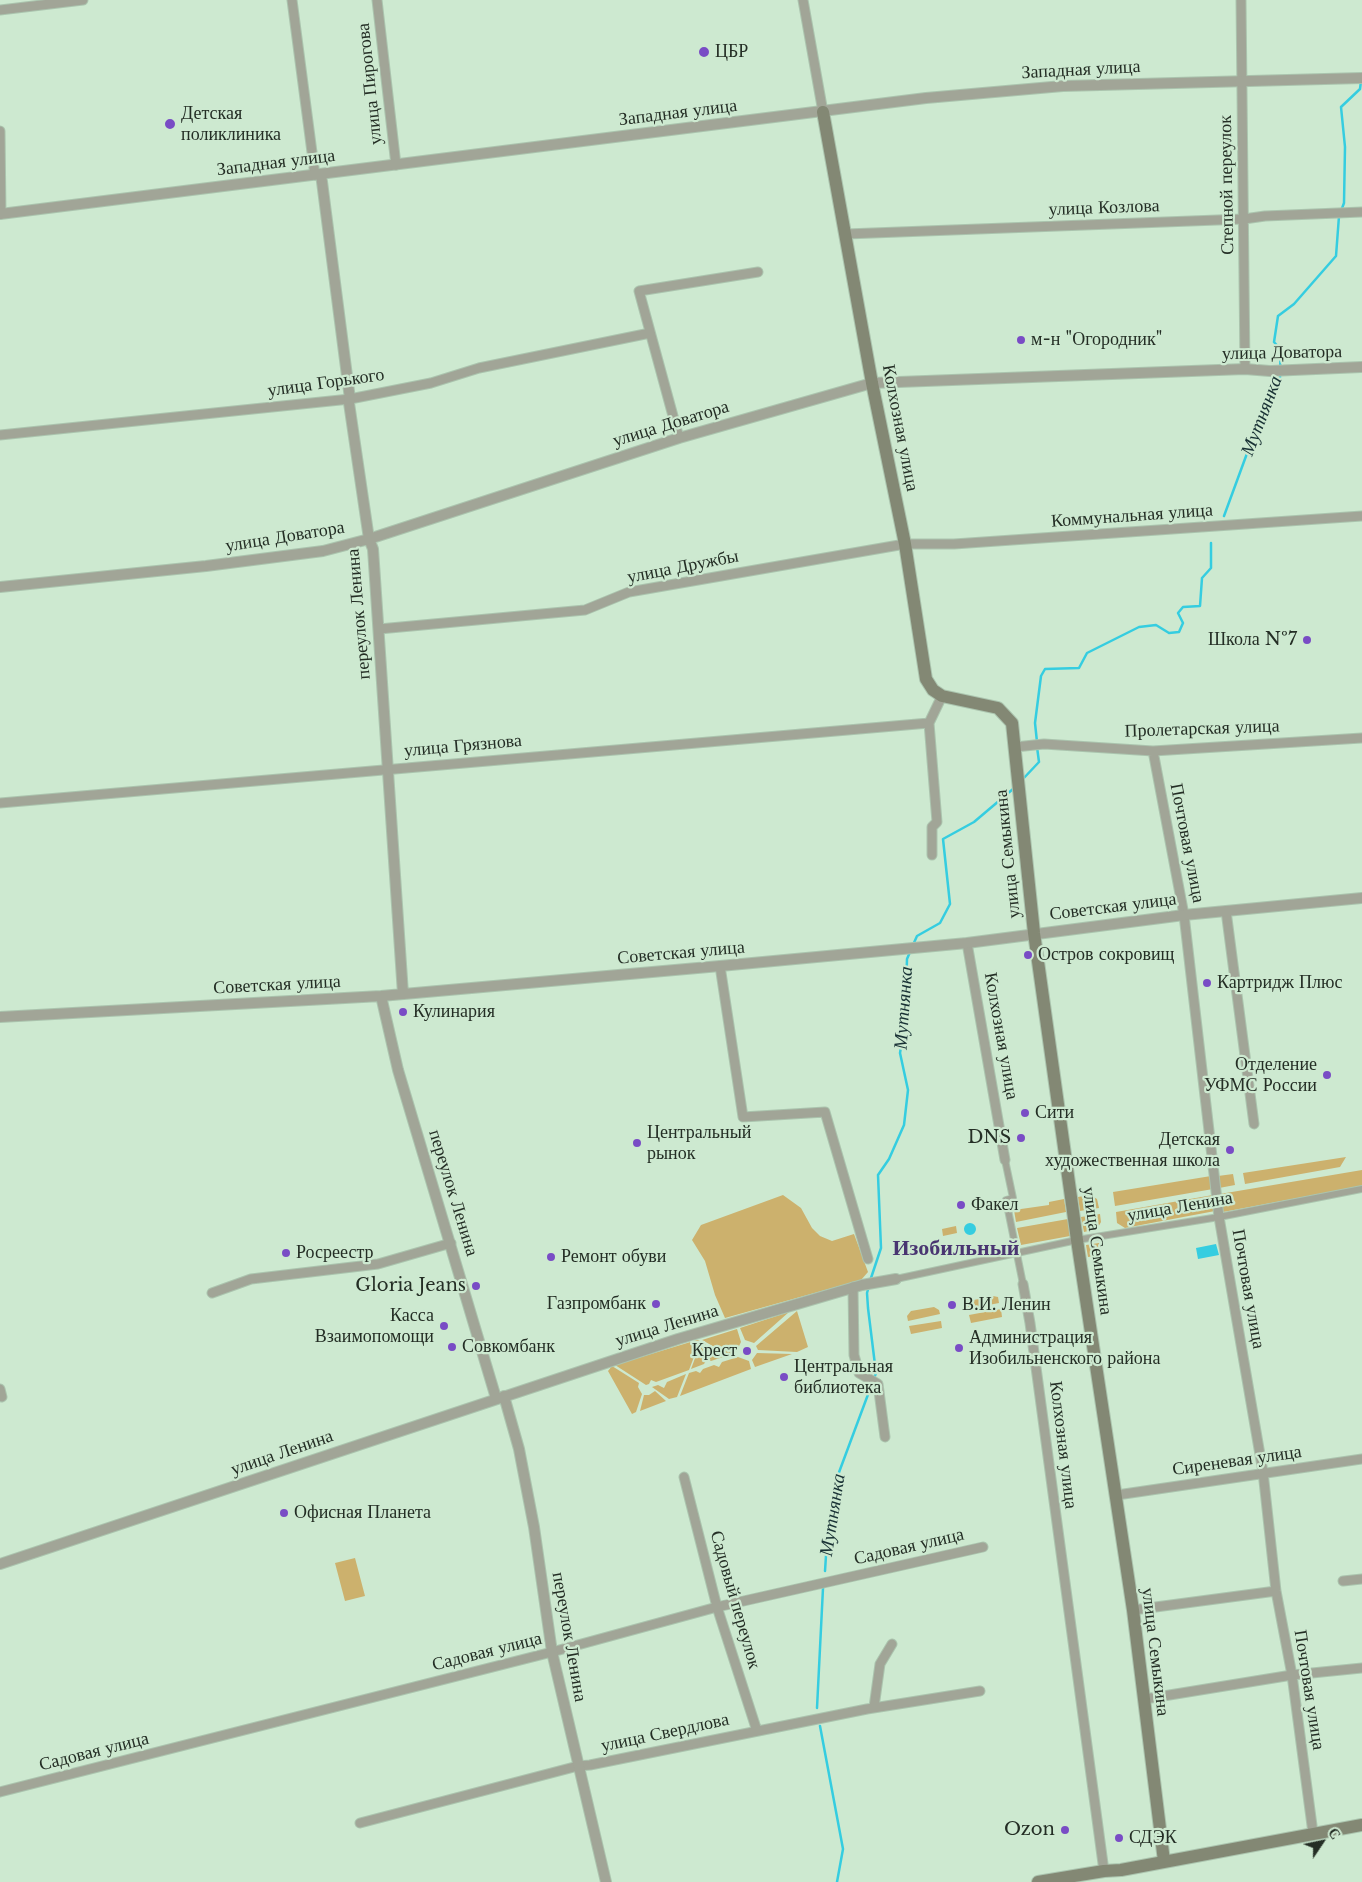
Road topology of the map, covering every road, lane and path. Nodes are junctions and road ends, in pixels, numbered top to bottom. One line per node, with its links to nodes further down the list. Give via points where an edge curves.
1 (1, 0): 7 (street)
2 (83, 0): 8 (street)
3 (292, 0): 14 (street, переулок Ленина)
4 (377, 0): 13 (street, улица Пирогова)
5 (802, 0): 11 (street, Колхозная улица)
6 (1241, 0): 10 (street, Степной переулок)
7 (0, 4)
8 (0, 10)
9 (1357, 78): 10 (street, Западная улица)
10 (1242, 80): 11 (street, Западная улица, via 1063,86 926,98); 17 (street, Степной переулок)
11 (823, 112): 13 (street, Западная улица); 18 (main road, Колхозная улица)
12 (0, 131): 16 (street)
13 (396, 165): 14 (street, Западная улица)
14 (318, 174): 16 (street, Западная улица); 24 (street, переулок Ленина)
15 (1362, 212): 17 (street, улица Козлова, via 1265,216)
16 (1, 214)
17 (1244, 220): 18 (street, улица Козлова); 22 (street, Степной переулок)
18 (846, 234): 23 (main road, Колхозная улица)
19 (758, 272): 20 (street, via 639,291)
20 (650, 333): 24 (street, улица Горького); 26 (street)
21 (1362, 367): 22 (street, улица Доватора)
22 (1245, 369): 23 (street, улица Доватора)
23 (872, 382): 26 (street, улица Доватора); 29 (main road, Колхозная улица)
24 (350, 399): 25 (street, улица Горького); 28 (street, переулок Ленина)
25 (0, 435)
26 (679, 438): 28 (street, улица Доватора)
27 (1362, 516): 29 (street, Коммунальная улица, via 954,544)
28 (369, 539): 30 (street, улица Доватора, via 323,551); 31 (street, переулок Ленина, via 373,548)
29 (905, 544): 31 (street, улица Дружбы, via 628,592 585,610); 32 (main road, Колхозная улица, via 926,679)
30 (0, 587)
31 (379, 628): 37 (street, переулок Ленина)
32 (942, 696): 33 (street); 35 (main road, улица Семыкина, via 998,708 1012,723)
33 (929, 723): 37 (street, улица Грязнова); 39 (street, via 937,822 932,827)
34 (1362, 738): 36 (street, Пролетарская улица)
35 (1015, 747): 36 (street, Пролетарская улица, via 1043,744); 43 (main road, улица Семыкина)
36 (1153, 751): 42 (street, Почтовая улица)
37 (387, 769): 38 (street, улица Грязнова); 46 (street, переулок Ленина)
38 (0, 802)
39 (932, 856)
40 (1362, 898): 41 (street, Советская улица)
41 (1226, 911): 42 (street, Советская улица); 49 (street)
42 (1184, 915): 43 (street, Советская улица); 52 (street, Почтовая улица)
43 (1034, 933): 44 (street, Советская улица); 53 (main road, улица Семыкина)
44 (967, 943): 45 (street, Советская улица); 50 (street, Колхозная улица)
45 (720, 966): 46 (street, Советская улица); 56 (street, via 743,1117 825,1112)
46 (403, 994): 47 (street, Советская улица)
47 (381, 996): 48 (street, Советская улица); 54 (street, переулок Ленина, via 398,1070)
48 (0, 1017)
49 (1254, 1124)
50 (1005, 1160): 55 (street, Колхозная улица, via 1013,1198 1006,1200)
51 (1362, 1189): 52 (street, улица Ленина)
52 (1219, 1217): 53 (street, улица Ленина); 64 (street, Почтовая улица)
53 (1077, 1240): 55 (street, улица Ленина); 66 (main road, улица Семыкина)
54 (451, 1244): 60 (street, via 378,1264 251,1280); 61 (street, переулок Ленина)
55 (1017, 1252): 57 (street, улица Ленина); 58 (street, Колхозная улица)
56 (868, 1259)
57 (896, 1279): 59 (street, улица Ленина)
58 (1023, 1284): 88 (street, Колхозная улица)
59 (857, 1286): 61 (street, улица Ленина, via 678,1339); 62 (street, via 854,1355 859,1373 878,1384)
60 (212, 1294)
61 (500, 1397): 68 (street, улица Ленина); 75 (street, переулок Ленина, via 519,1449)
62 (885, 1437)
63 (1362, 1459): 64 (street, Сиреневая улица)
64 (1263, 1472): 66 (street, Сиреневая улица); 71 (street, Почтовая улица)
65 (684, 1478): 72 (street, Садовый переулок)
66 (1117, 1495): 73 (main road, улица Семыкина)
67 (983, 1547): 72 (street, Садовая улица)
68 (0, 1564)
69 (1362, 1579): 70 (street)
70 (1343, 1581)
71 (1276, 1591): 73 (street); 77 (street, Почтовая улица)
72 (717, 1607): 75 (street, Садовая улица); 81 (street, Садовый переулок)
73 (1133, 1610): 79 (main road, улица Семыкина)
74 (892, 1644): 80 (street, via 880,1664)
75 (552, 1652): 82 (street, переулок Ленина); 83 (street, Садовая улица)
76 (1362, 1668): 77 (street)
77 (1292, 1675): 79 (street); 86 (street, Почтовая улица)
78 (980, 1691): 80 (street, улица Свердлова)
79 (1145, 1699): 87 (main road, улица Семыкина)
80 (874, 1708): 81 (street, улица Свердлова)
81 (757, 1731): 82 (street, улица Свердлова)
82 (578, 1766): 84 (street, улица Свердлова); 90 (street, переулок Ленина)
83 (0, 1792)
84 (360, 1823)
85 (1362, 1825): 86 (main road)
86 (1313, 1833): 87 (main road)
87 (1164, 1861): 89 (main road)
88 (1104, 1870): 89 (main road); 91 (main road)
89 (1122, 1876)
90 (606, 1882)
91 (1038, 1882)

